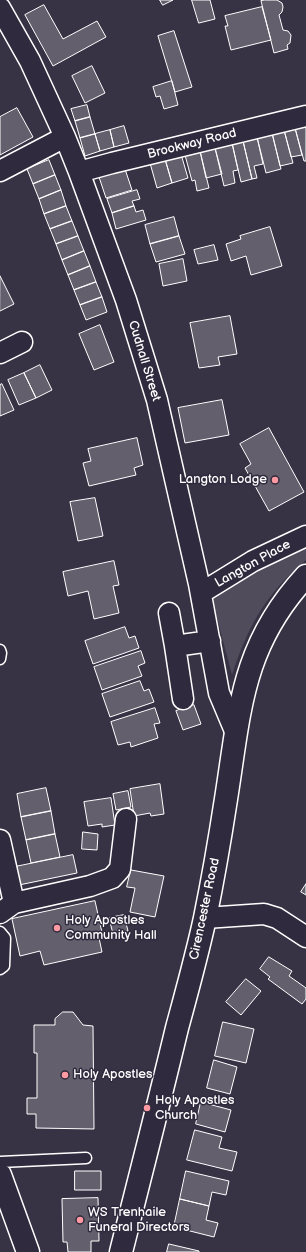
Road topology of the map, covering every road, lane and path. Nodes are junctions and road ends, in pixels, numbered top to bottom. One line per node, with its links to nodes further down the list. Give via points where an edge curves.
1 (1, 13): 3 (street, Cudnall Street, via 33,67)
2 (306, 116): 5 (street, Brookway Road)
3 (65, 137): 4 (street); 5 (street, Cudnall Street)
4 (0, 171)
5 (79, 172): 10 (street, Cudnall Street, via 126,300 154,387)
6 (22, 342): 7 (street)
7 (0, 353)
8 (306, 536): 10 (street, Langton Place, via 253,561)
9 (306, 576): 17 (main road, Cirencester Road, via 280,608 257,648 243,692)
10 (201, 593): 12 (street, Cudnall Street)
11 (169, 613): 13 (street)
12 (210, 642): 13 (street); 17 (street, Cudnall Street, via 219,693)
13 (175, 646): 16 (street)
14 (0, 650): 15 (lane)
15 (0, 660)
16 (184, 698)
17 (235, 731): 21 (main road, Cirencester Road)
18 (126, 819): 20 (street, via 120,869 112,878)
19 (0, 840): 20 (street)
20 (7, 908)
21 (205, 918): 23 (street, via 264,914 277,918); 29 (main road, Cirencester Road)
22 (0, 932): 24 (lane, via 5,938 4,966)
23 (306, 937)
24 (0, 968)
25 (86, 1158): 26 (lane)
26 (0, 1162)
27 (0, 1175): 28 (main road)
28 (28, 1252)
29 (121, 1252)

